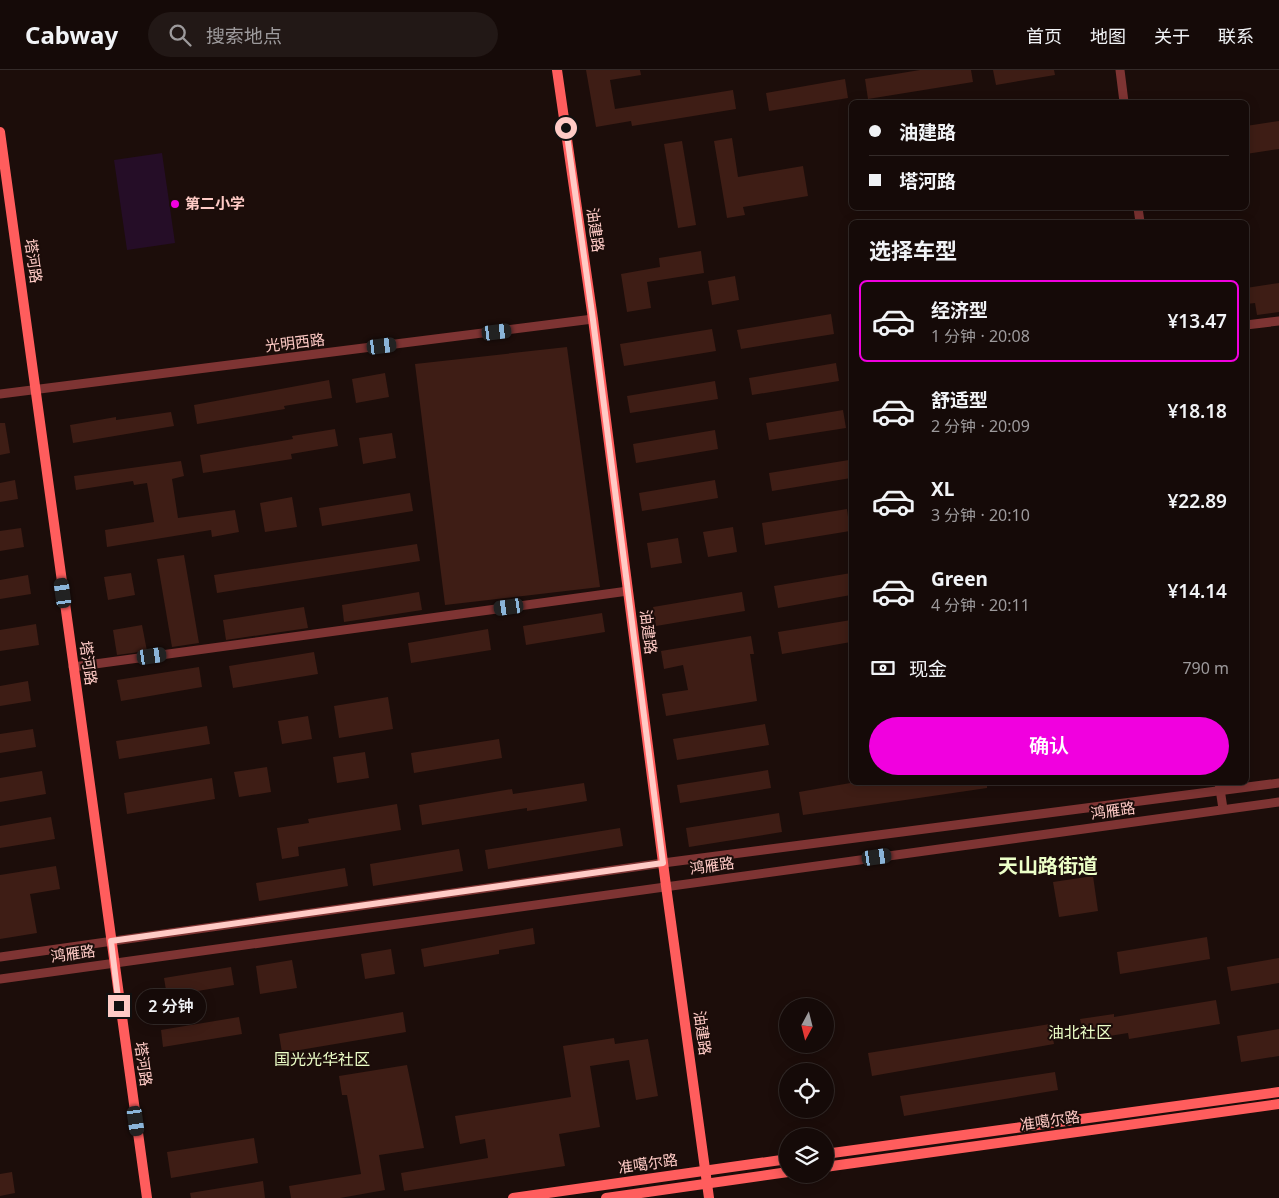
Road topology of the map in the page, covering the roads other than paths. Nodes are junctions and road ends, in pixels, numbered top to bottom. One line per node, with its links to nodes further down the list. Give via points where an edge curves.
1 (557, 70): 5 (main road, 油建路)
2 (1120, 70): 3 (street)
3 (1124, 100)
4 (0, 132): 8 (main road, 塔河路)
5 (593, 320): 8 (street, 光明西路); 10 (main road, 油建路)
6 (1279, 321): 7 (street)
7 (1249, 325)
8 (36, 390): 9 (street, 光明西路); 11 (main road, 塔河路)
9 (0, 394)
10 (628, 590): 11 (street); 16 (main road, 油建路)
11 (73, 667): 18 (main road, 塔河路)
12 (1279, 783): 13 (street, 鸿雁路)
13 (1220, 787): 15 (street); 16 (street, 鸿雁路)
14 (1279, 802): 15 (street, 鸿雁路)
15 (1223, 809): 17 (street, 鸿雁路)
16 (663, 863): 17 (main road, 油建路); 18 (street, 鸿雁路)
17 (666, 886): 20 (street, 鸿雁路); 27 (main road, 油建路)
18 (111, 941): 19 (street, 鸿雁路); 20 (main road, 塔河路)
19 (0, 957)
20 (113, 963): 21 (street, 鸿雁路); 30 (main road, 塔河路)
21 (0, 979)
22 (1279, 1092): 24 (main road, 准噶尔路)
23 (1279, 1104): 26 (main road, 准噶尔路)
24 (834, 1153)
25 (779, 1160): 27 (main road, 准噶尔路)
26 (834, 1166)
27 (705, 1170): 29 (main road, 油建路); 31 (main road, 准噶尔路)
28 (779, 1173): 29 (main road, 准噶尔路)
29 (706, 1184): 32 (main road, 准噶尔路); 33 (main road, 油建路)
30 (147, 1198)
31 (513, 1198)
32 (606, 1198)
33 (708, 1198)

